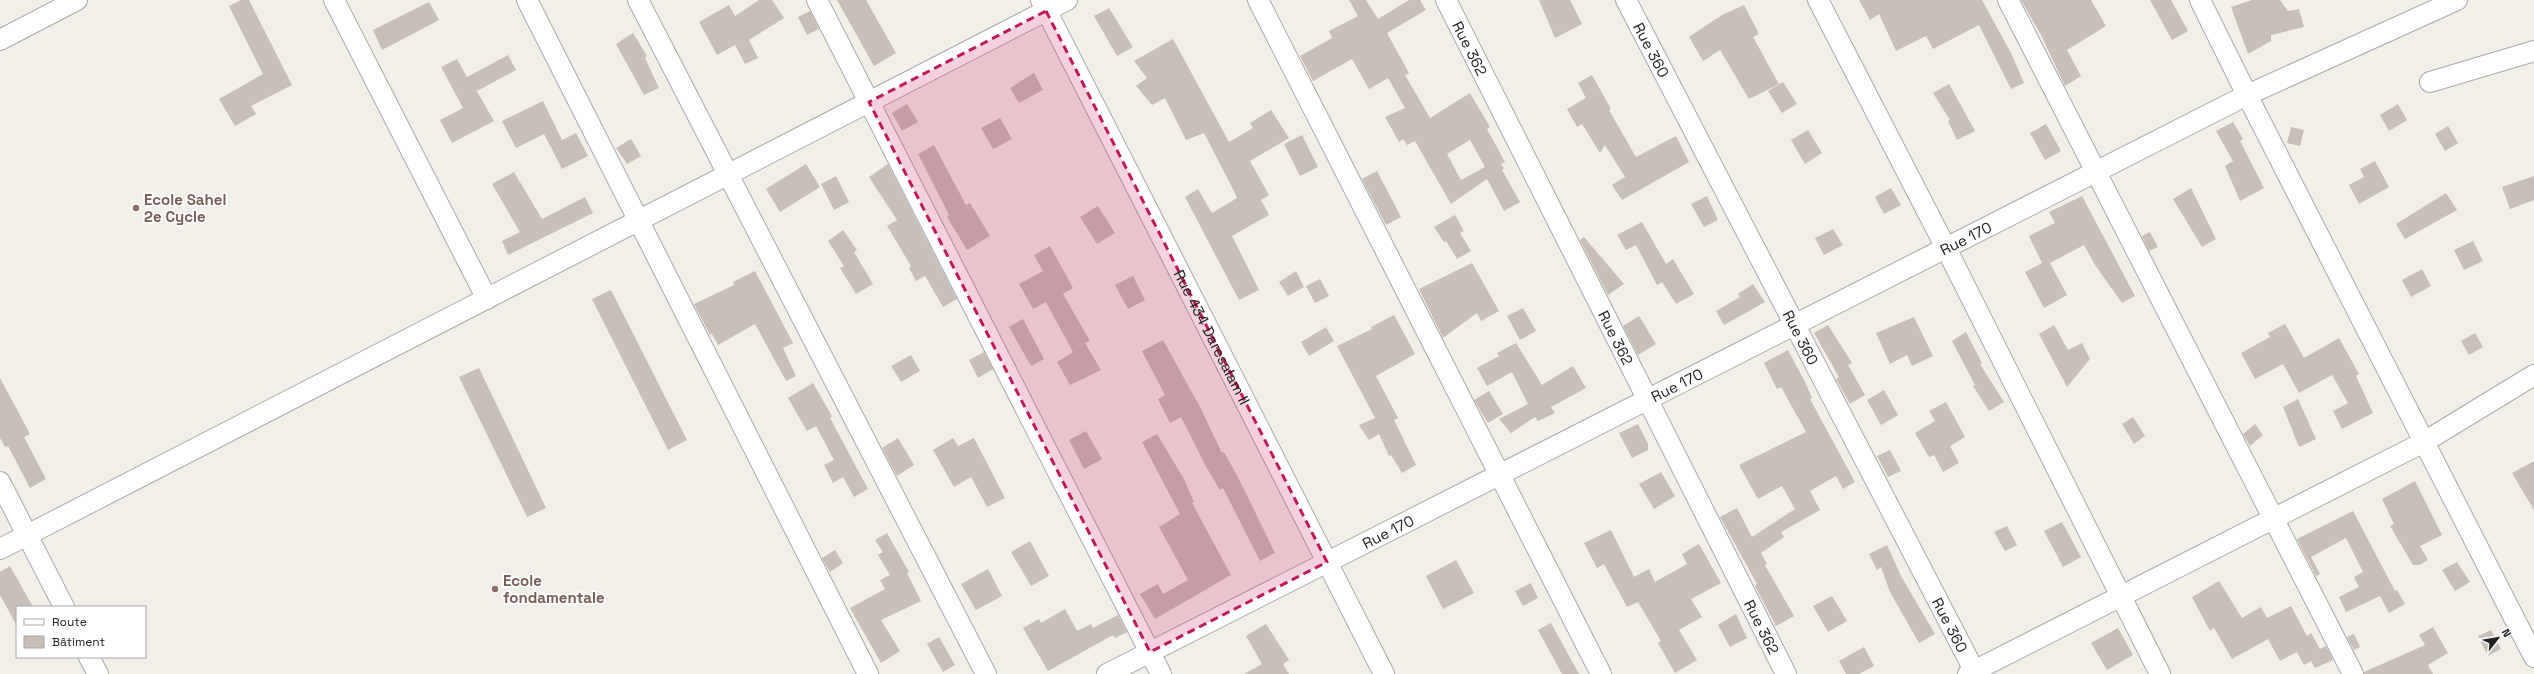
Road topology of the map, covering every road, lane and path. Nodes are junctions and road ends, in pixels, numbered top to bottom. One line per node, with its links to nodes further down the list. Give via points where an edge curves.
1 (77, 0): 15 (street)
2 (334, 0): 24 (street)
3 (527, 0): 22 (street)
4 (638, 0): 21 (street)
5 (817, 0): 19 (street)
6 (1067, 0): 14 (street)
7 (1258, 0): 29 (street)
8 (1446, 0): 27 (street, Rue 362)
9 (1626, 0): 25 (street, Rue 360)
10 (1818, 0): 23 (street)
11 (2008, 0): 20 (street)
12 (2200, 0): 18 (street)
13 (2457, 0): 18 (street, Rue 170)
14 (1043, 5): 19 (street); 34 (street, Rue 434 Daresalam II)
15 (0, 40)
16 (2534, 51): 17 (street)
17 (2430, 82)
18 (2247, 95): 20 (street, Rue 170); 28 (street)
19 (869, 102): 21 (street); 37 (street)
20 (2095, 172): 23 (street, Rue 170); 31 (street)
21 (727, 175): 22 (street); 43 (street)
22 (637, 221): 24 (street); 42 (street)
23 (1946, 248): 25 (street, Rue 170); 35 (street)
24 (487, 299): 32 (street)
25 (1796, 324): 27 (street, Rue 170); 40 (street, Rue 360)
26 (2534, 375): 28 (street)
27 (1648, 400): 29 (street, Rue 170); 48 (street, Rue 362)
28 (2424, 442): 31 (street); 38 (street)
29 (1500, 475): 34 (street, Rue 170); 47 (street)
30 (0, 482): 32 (street)
31 (2273, 519): 35 (street); 50 (street)
32 (27, 535): 33 (street); 36 (street)
33 (0, 549)
34 (1327, 562): 37 (street, Rue 170); 46 (street, Rue 434 Daresalam II)
35 (2120, 597): 40 (street); 49 (street)
36 (63, 606)
37 (1150, 652): 44 (street, Rue 170); 45 (street)
38 (2534, 657)
39 (90, 658): 41 (street)
40 (1973, 673)
41 (98, 674)
42 (868, 674)
43 (986, 674)
44 (1107, 674)
45 (1161, 674)
46 (1384, 674)
47 (1601, 674)
48 (1786, 674)
49 (2160, 674)
50 (2353, 674)

